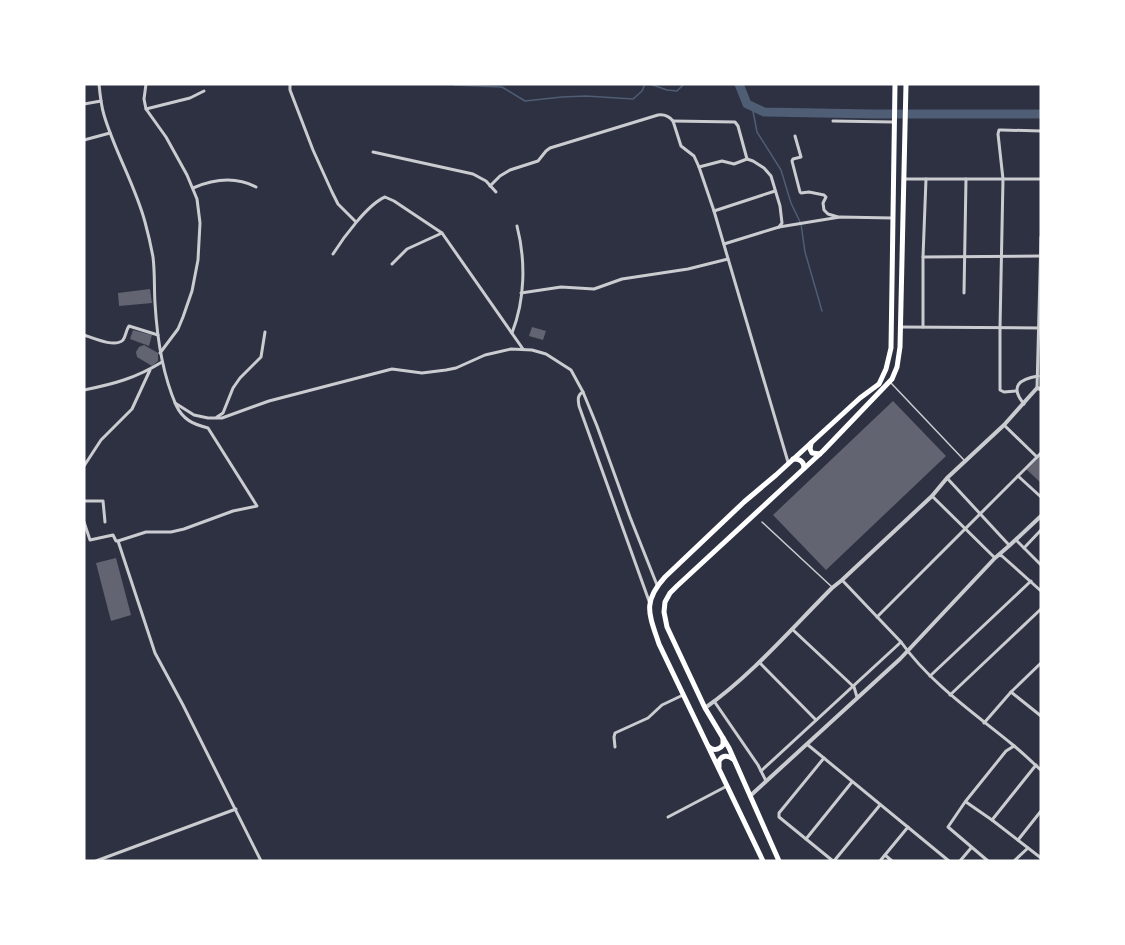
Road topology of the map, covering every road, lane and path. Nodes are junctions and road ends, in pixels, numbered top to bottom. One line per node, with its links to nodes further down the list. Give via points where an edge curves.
1 (99, 84): 7 (street)
2 (146, 84): 9 (street)
3 (290, 84): 33 (street, via 332,192)
4 (895, 84): 12 (highway)
5 (906, 84): 21 (highway)
6 (204, 91): 9 (street)
7 (100, 101): 8 (street); 14 (street)
8 (84, 104)
9 (146, 109): 27 (street)
10 (673, 121): 18 (street, via 735,122); 19 (street, via 681,146 694,156); 25 (street, via 661,115 550,148 538,161 510,170)
11 (833, 121): 12 (street)
12 (895, 121): 32 (highway)
13 (1041, 131): 24 (street, via 998,131)
14 (110, 133): 16 (street); 57 (street, via 144,220 153,258)
15 (795, 136): 31 (street, via 801,158 792,161 800,192 824,195 825,212)
16 (84, 140)
17 (373, 152): 25 (street, via 480,176)
18 (747, 159): 19 (street); 28 (street, via 764,168)
19 (699, 167): 30 (street)
20 (1041, 178): 24 (street)
21 (904, 179): 22 (street); 47 (highway)
22 (926, 179): 23 (street); 41 (street)
23 (966, 179): 24 (street); 42 (street)
24 (1003, 180): 43 (street)
25 (490, 186): 29 (street)
26 (256, 187): 27 (street, via 242,181 216,180)
27 (193, 188): 59 (street, via 200,223 192,291 178,329)
28 (776, 191): 30 (street); 35 (street, via 782,220)
29 (496, 192)
30 (714, 211): 38 (street)
31 (840, 217): 32 (street); 35 (street)
32 (894, 218): 46 (highway)
33 (356, 222): 36 (street, via 385,197); 39 (street)
34 (518, 226): 48 (street, via 523,263)
35 (779, 227): 38 (street)
36 (442, 233): 45 (street, via 412,245); 55 (street)
37 (1041, 237): 40 (street)
38 (724, 244): 44 (street)
39 (333, 254)
40 (1041, 256): 43 (street); 53 (street)
41 (923, 257): 42 (street); 51 (street)
42 (965, 257): 43 (street); 49 (street)
43 (1002, 257): 52 (street)
44 (728, 259): 48 (street, via 617,280 594,289 561,287); 77 (street)
45 (392, 264)
46 (893, 268): 47 (highway); 72 (highway, via 891,348 882,380)
47 (902, 269): 50 (highway)
48 (521, 293): 55 (street)
49 (964, 293)
50 (900, 327): 51 (street); 63 (highway, via 900,353)
51 (923, 327): 52 (street)
52 (1000, 328): 53 (street); 66 (street, via 1000,390)
53 (1039, 328): 62 (street)
54 (265, 332): 70 (street, via 261,357 240,378 223,413)
55 (512, 333): 58 (street)
56 (84, 335): 57 (street, via 116,343 122,341 129,326)
57 (158, 335): 59 (street)
58 (523, 349): 67 (street, via 546,354 571,370); 70 (street, via 493,353 446,370 422,373 392,369)
59 (160, 353): 60 (street)
60 (162, 362): 61 (street); 68 (street)
61 (150, 370): 65 (street, via 121,382); 78 (street, via 132,408 101,440)
62 (1038, 376): 64 (street); 66 (street, via 1019,383)
63 (890, 382): 73 (highway); 76 (lane)
64 (1039, 388): 69 (street)
65 (84, 390)
66 (1016, 391): 69 (street)
67 (583, 392): 100 (street); 103 (street, via 578,398 579,406)
68 (175, 403): 70 (street, via 194,414); 93 (street, via 191,423 208,428 256,506 184,529 146,532)
69 (1024, 404): 71 (street)
70 (215, 418)
71 (1004, 425): 75 (street); 76 (street)
72 (811, 443): 73 (highway, via 812,453); 77 (highway)
73 (820, 453): 79 (highway)
74 (1041, 453): 75 (street)
75 (1037, 457): 80 (street)
76 (966, 461): 81 (street)
77 (791, 462): 79 (highway, via 801,460); 100 (highway)
78 (84, 466)
79 (804, 468): 118 (highway, via 666,600 667,627)
80 (1018, 476): 83 (street); 85 (street)
81 (947, 478): 82 (street); 85 (street)
82 (932, 496): 90 (street); 98 (street)
83 (1041, 497)
84 (84, 501): 88 (street, via 103,501)
85 (980, 513): 90 (street); 94 (street)
86 (1040, 518): 92 (street)
87 (84, 522): 93 (street, via 90,540 113,535)
88 (105, 522)
89 (762, 522): 101 (lane)
90 (966, 529): 96 (street); 105 (street)
91 (1041, 530): 95 (street)
92 (1016, 540): 94 (street); 95 (street)
93 (118, 541): 139 (street, via 153,650)
94 (1010, 545): 96 (street)
95 (1024, 549): 97 (street)
96 (996, 556): 99 (street, via 1002,556); 108 (street)
97 (1041, 566)
98 (842, 580): 101 (street); 105 (street)
99 (1031, 581): 102 (street); 111 (street)
100 (657, 585): 103 (highway)
101 (832, 588): 106 (street)
102 (1041, 591)
103 (649, 603): 114 (highway, via 659,644)
104 (1041, 609): 115 (street)
105 (877, 617): 107 (street)
106 (792, 629): 109 (street); 112 (street)
107 (901, 642): 108 (street); 112 (street)
108 (907, 651): 111 (street); 116 (street)
109 (759, 662): 117 (street); 120 (street)
110 (1041, 663): 113 (street)
111 (930, 676): 115 (street)
112 (854, 687): 116 (street); 120 (street)
113 (1011, 692): 119 (street); 121 (street)
114 (683, 694): 123 (highway); 126 (street, via 648,718 615,733)
115 (950, 695): 121 (street)
116 (856, 698): 124 (street)
117 (714, 701): 118 (street); 132 (street)
118 (705, 708): 122 (highway)
119 (1041, 716)
120 (816, 721): 132 (street)
121 (984, 723): 125 (street)
122 (722, 736): 123 (highway, via 719,749); 128 (highway)
123 (708, 745): 130 (highway)
124 (807, 745): 127 (street); 133 (street)
125 (1014, 746): 129 (street); 137 (street)
126 (615, 747)
127 (824, 758): 134 (street); 144 (street, via 779,813 779,818)
128 (734, 761): 130 (highway, via 722,757); 136 (highway)
129 (1036, 765): 131 (street); 142 (street)
130 (719, 769): 135 (highway)
131 (1041, 770)
132 (761, 771): 133 (street)
133 (766, 781): 136 (street)
134 (852, 782): 138 (street); 144 (street)
135 (727, 786): 141 (street); 152 (highway)
136 (750, 796): 153 (highway)
137 (966, 802): 142 (street); 146 (street, via 948,827)
138 (880, 805): 143 (street); 154 (street)
139 (236, 809): 150 (street); 151 (street)
140 (1040, 814): 145 (street)
141 (668, 817)
142 (992, 820): 145 (street)
143 (908, 827): 148 (street); 157 (street)
144 (806, 839): 154 (street)
145 (1018, 840): 147 (street)
146 (971, 848): 158 (street); 159 (street)
147 (1028, 849): 149 (street); 160 (street)
148 (885, 855): 155 (street); 156 (street)
149 (1041, 858)
150 (96, 861)
151 (261, 861)
152 (763, 861)
153 (779, 861)
154 (833, 861)
155 (880, 861)
156 (892, 861)
157 (949, 861)
158 (960, 861)
159 (988, 861)
160 (1014, 861)

